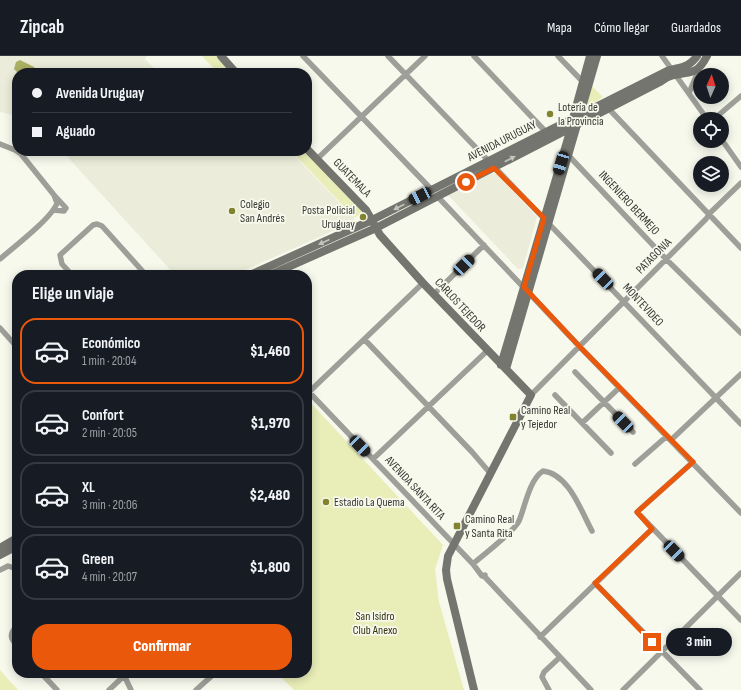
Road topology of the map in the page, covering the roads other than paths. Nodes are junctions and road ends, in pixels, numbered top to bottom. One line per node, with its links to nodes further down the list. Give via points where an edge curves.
1 (221, 56): 13 (main road)
2 (303, 56): 22 (street)
3 (388, 56): 15 (street, MONTEVIDEO)
4 (425, 56): 15 (street)
5 (474, 56): 24 (street)
6 (558, 56): 16 (street)
7 (590, 56): 16 (main road)
8 (597, 56): 16 (main road)
9 (662, 56): 14 (street)
10 (697, 56): 14 (main road, AVENIDA URUGUAY, via 694,61)
11 (707, 56): 12 (main road)
12 (701, 67): 14 (main road, AVENIDA URUGUAY, via 686,75); 17 (street)
13 (232, 68)
14 (673, 72): 17 (street); 19 (main road, AVENIDA URUGUAY); 23 (main road, AVENIDA URUGUAY)
15 (406, 74): 22 (street); 32 (street, MONTEVIDEO)
16 (585, 84): 23 (main road)
17 (689, 93): 20 (street)
18 (741, 96): 21 (street)
19 (608, 108): 23 (main road, AVENIDA URUGUAY); 38 (street)
20 (702, 112)
21 (722, 112)
22 (361, 117): 31 (street); 35 (street)
23 (576, 121): 24 (main road, AVENIDA URUGUAY); 30 (main road); 32 (main road, AVENIDA URUGUAY, one-way to 23); 39 (main road)
24 (546, 132): 32 (main road, AVENIDA URUGUAY)
25 (0, 144): 27 (street)
26 (728, 148): 33 (street)
27 (12, 149)
28 (312, 154): 31 (main road, GUATEMALA)
29 (23, 156): 36 (street)
30 (569, 156): 39 (main road); 44 (street, INGENIERO BERMEJO)
31 (317, 159): 40 (main road, GUATEMALA, via 366,210)
32 (491, 165): 35 (main road, AVENIDA URUGUAY); 39 (street, MONTEVIDEO)
33 (741, 166)
34 (741, 184): 38 (street, PATAGONIA)
35 (434, 193): 40 (main road, AVENIDA URUGUAY); 41 (street)
36 (54, 195): 37 (street, via 57,203); 37 (street, via 66,208 64,211)
37 (53, 210): 43 (street)
38 (709, 215): 42 (street); 44 (street, PATAGONIA)
39 (547, 221): 50 (main road); 52 (street, MONTEVIDEO)
40 (374, 224): 47 (main road, AVENIDA URUGUAY, one-way to 47); 48 (main road, AVENIDA URUGUAY); 49 (main road, CARLOS TEJEDOR)
41 (484, 245): 50 (street); 51 (street)
42 (741, 248)
43 (0, 259)
44 (666, 259): 52 (street, PATAGONIA); 54 (street, INGENIERO BERMEJO)
45 (67, 270): 46 (street, via 62,264 60,255 92,225 97,224 102,226)
46 (142, 270)
47 (262, 270)
48 (280, 270)
49 (424, 283): 51 (main road, CARLOS TEJEDOR); 55 (street)
50 (526, 290): 57 (street); 59 (main road)
51 (434, 294): 58 (main road, CARLOS TEJEDOR)
52 (624, 302): 57 (street, PATAGONIA); 67 (street, MONTEVIDEO)
53 (0, 328): 56 (street)
54 (741, 333)
55 (365, 340): 62 (street); 69 (street)
56 (12, 341)
57 (580, 347): 63 (street); 65 (street, PATAGONIA)
58 (487, 351): 59 (main road, CARLOS TEJEDOR); 69 (street)
59 (504, 367): 65 (main road, CARLOS TEJEDOR)
60 (575, 372): 68 (street)
61 (741, 374): 67 (street)
62 (312, 387)
63 (620, 388): 68 (street); 73 (street)
64 (312, 395): 75 (street, AVENIDA SANTA RITA)
65 (531, 395): 78 (main road)
66 (555, 395): 70 (street)
67 (715, 398): 71 (street, MONTEVIDEO); 73 (street)
68 (604, 402): 70 (street); 72 (street)
69 (428, 406): 75 (street); 78 (street)
70 (582, 423): 74 (street)
71 (741, 424)
72 (633, 432)
73 (669, 438): 76 (street); 77 (street)
74 (611, 453)
75 (372, 459): 83 (street, AVENIDA SANTA RITA)
76 (693, 462): 79 (street); 80 (street, via 637,512)
77 (635, 464)
78 (490, 472): 83 (main road)
79 (741, 512)
80 (652, 529): 91 (street); 92 (street)
81 (592, 531): 87 (street, via 568,488 554,474 543,471 526,499 516,526)
82 (12, 541): 84 (main road)
83 (453, 545): 87 (street, AVENIDA SANTA RITA); 105 (main road, via 446,570)
84 (0, 548)
85 (12, 549): 86 (main road)
86 (0, 555)
87 (474, 565): 94 (street, AVENIDA SANTA RITA)
88 (12, 568): 89 (street, via 8,566)
89 (0, 570)
90 (741, 573): 92 (street)
91 (595, 583): 94 (street); 95 (street)
92 (719, 597): 93 (street); 95 (street)
93 (741, 620)
94 (540, 637): 96 (street, AVENIDA SANTA RITA)
95 (662, 652): 108 (street); 109 (street)
96 (560, 658): 106 (street, via 542,677); 107 (street, AVENIDA SANTA RITA)
97 (46, 678): 101 (street)
98 (121, 678): 102 (street)
99 (126, 678): 103 (street)
100 (209, 678): 104 (street)
101 (57, 690)
102 (109, 690)
103 (131, 690)
104 (196, 690)
105 (475, 690)
106 (548, 690)
107 (591, 690)
108 (623, 690)
109 (700, 690)

